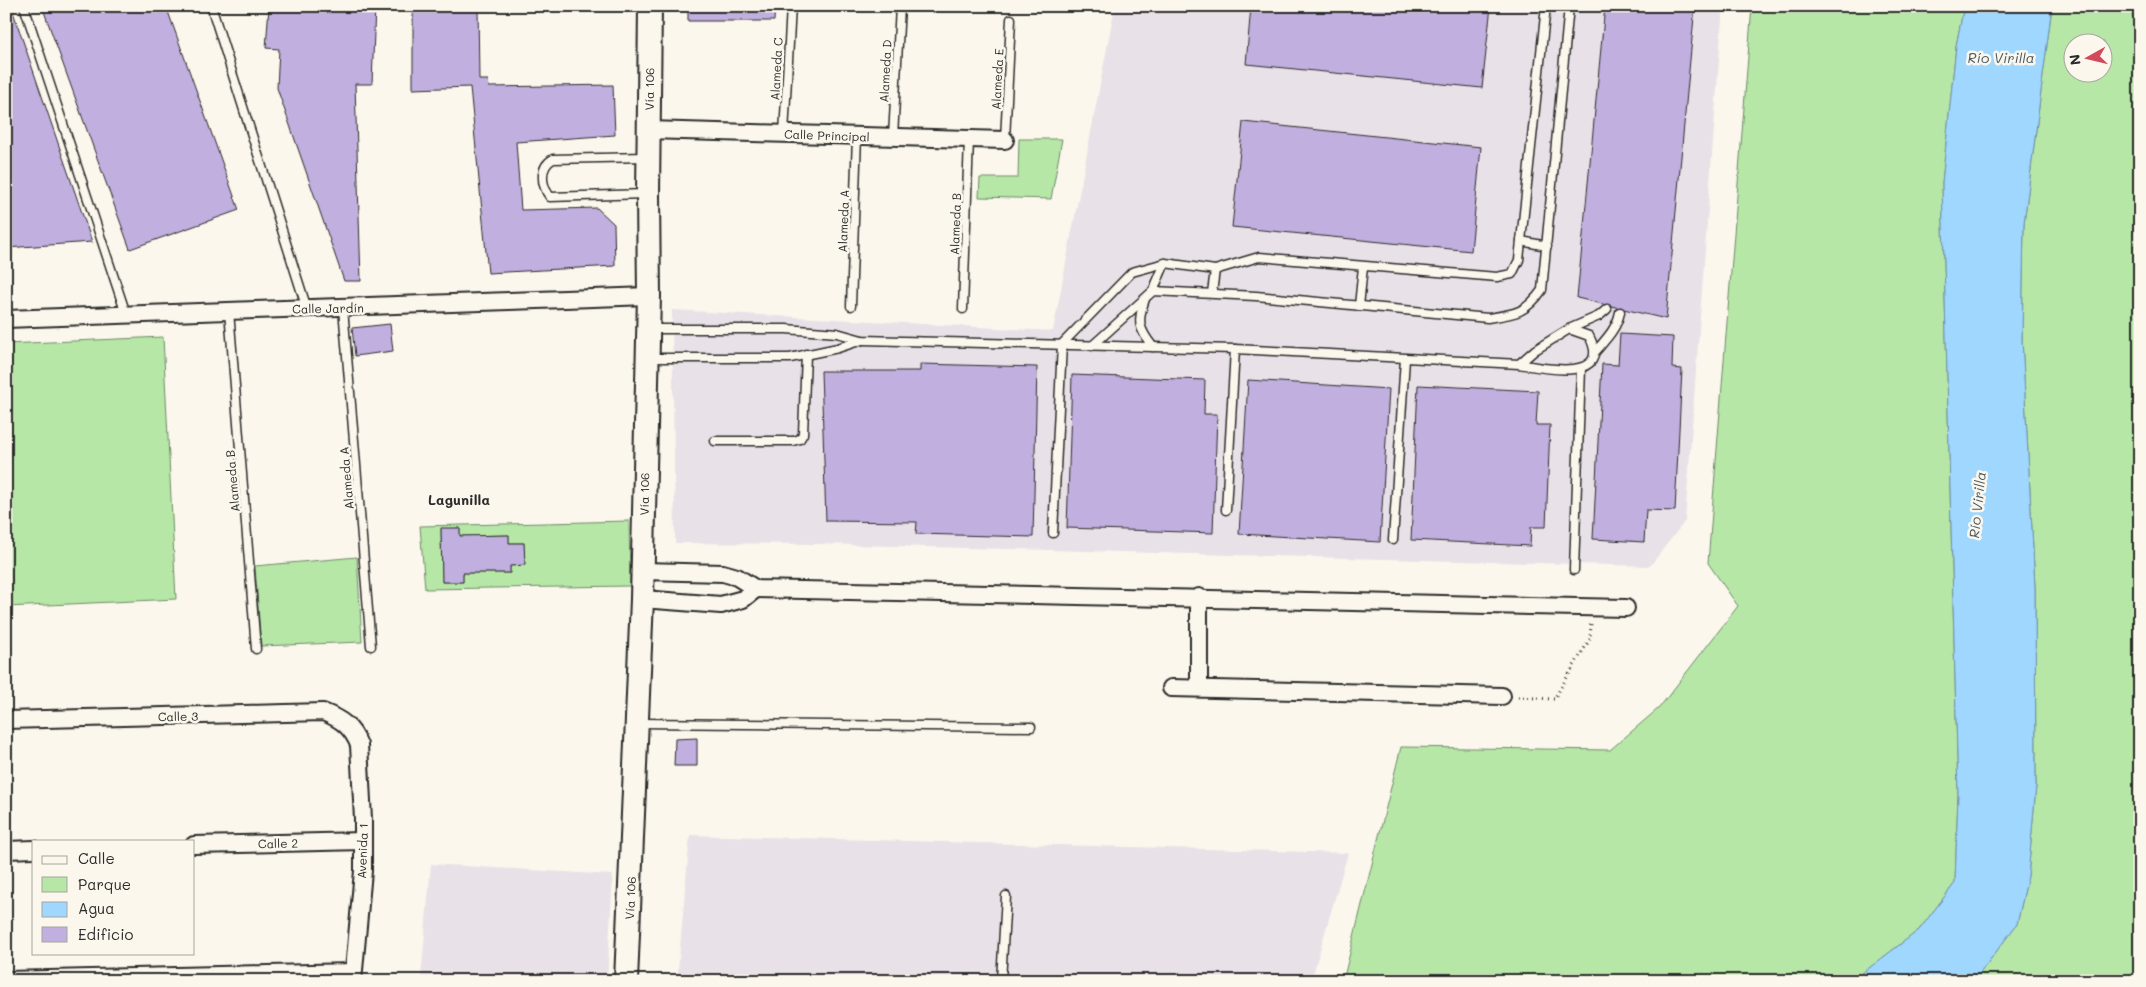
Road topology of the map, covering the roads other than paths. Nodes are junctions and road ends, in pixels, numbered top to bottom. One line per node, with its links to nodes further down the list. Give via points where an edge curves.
1 (24, 6): 34 (lane)
2 (211, 6): 28 (lane)
3 (650, 6): 9 (main road, Vía 106)
4 (791, 6): 10 (lane, Alameda C)
5 (900, 6): 12 (lane, Alameda D)
6 (1546, 6): 17 (lane)
7 (1569, 6): 18 (lane)
8 (1011, 19): 14 (lane, Alameda E)
9 (648, 130): 10 (street, Calle Principal); 15 (main road, Vía 106)
10 (784, 134): 11 (street, Calle Principal)
11 (857, 136): 12 (street, Calle Principal); 26 (lane, Alameda A)
12 (893, 137): 13 (street, Calle Principal)
13 (969, 139): 14 (street, Calle Principal); 30 (lane, Alameda B)
14 (1005, 140)
15 (648, 157): 16 (main road, Vía 106); 16 (lane, via 553,159 543,169 543,188 550,197)
16 (648, 194): 24 (main road, Vía 106)
17 (1521, 241): 18 (lane); 20 (lane, via 1519,260 1512,274 1497,277)
18 (1547, 246): 27 (lane, via 1542,290 1532,305 1516,314 1488,318)
19 (1165, 263): 21 (lane); 22 (lane); 39 (lane, via 1132,272)
20 (1363, 267): 21 (lane, via 1260,257); 27 (lane)
21 (1215, 270): 23 (lane)
22 (1153, 290): 23 (lane); 25 (lane)
23 (1212, 293): 27 (lane)
24 (649, 296): 29 (street, Calle Jardín); 36 (main road, Vía 106)
25 (1145, 298): 40 (lane); 41 (lane, via 1139,323)
26 (851, 306)
27 (1359, 306)
28 (307, 308): 29 (street, Calle Jardín); 32 (street, Calle Jardín)
29 (343, 308): 59 (lane, Alameda A)
30 (963, 309)
31 (1607, 309): 37 (lane)
32 (229, 311): 34 (street, Calle Jardín); 60 (lane, Alameda B)
33 (1620, 312): 43 (lane, via 1613,331)
34 (126, 314): 35 (street, Calle Jardín)
35 (6, 319)
36 (647, 329): 38 (lane, via 786,329 837,333); 45 (main road, Vía 106)
37 (1569, 329): 43 (lane, via 1589,336); 47 (lane)
38 (862, 340): 39 (lane); 44 (lane)
39 (1062, 344): 40 (lane); 51 (lane)
40 (1092, 346): 41 (lane)
41 (1153, 347): 42 (lane)
42 (1235, 349): 46 (lane); 50 (lane)
43 (1595, 352): 48 (lane)
44 (806, 354): 45 (lane, via 790,358); 49 (lane, via 803,434 800,439)
45 (647, 358): 54 (main road, Vía 106)
46 (1405, 359): 47 (lane); 52 (lane)
47 (1519, 364): 48 (lane, via 1548,370)
48 (1581, 368): 53 (lane)
49 (714, 441)
50 (1226, 510)
51 (1053, 533)
52 (1393, 540)
53 (1574, 570)
54 (643, 571): 55 (street, via 723,573 738,577); 57 (main road, Vía 106)
55 (756, 589): 56 (street); 57 (street, via 743,599 721,605)
56 (1199, 598): 58 (street); 62 (street)
57 (642, 599): 65 (main road, Vía 106)
58 (1626, 608)
59 (371, 646)
60 (256, 649)
61 (1171, 688): 62 (street)
62 (1198, 688): 63 (street)
63 (1502, 696)
64 (6, 720): 66 (street, Calle 3, via 323,712)
65 (638, 723): 67 (lane); 75 (main road, Vía 106)
66 (347, 725): 68 (street, Avenida 1, via 359,745)
67 (1031, 727)
68 (363, 841): 69 (street, Calle 2); 73 (street, Avenida 1)
69 (195, 845)
70 (32, 849): 71 (street)
71 (6, 850)
72 (1006, 896): 76 (lane)
73 (353, 976): 74 (street)
74 (6, 980)
75 (626, 981)
76 (1001, 981)

